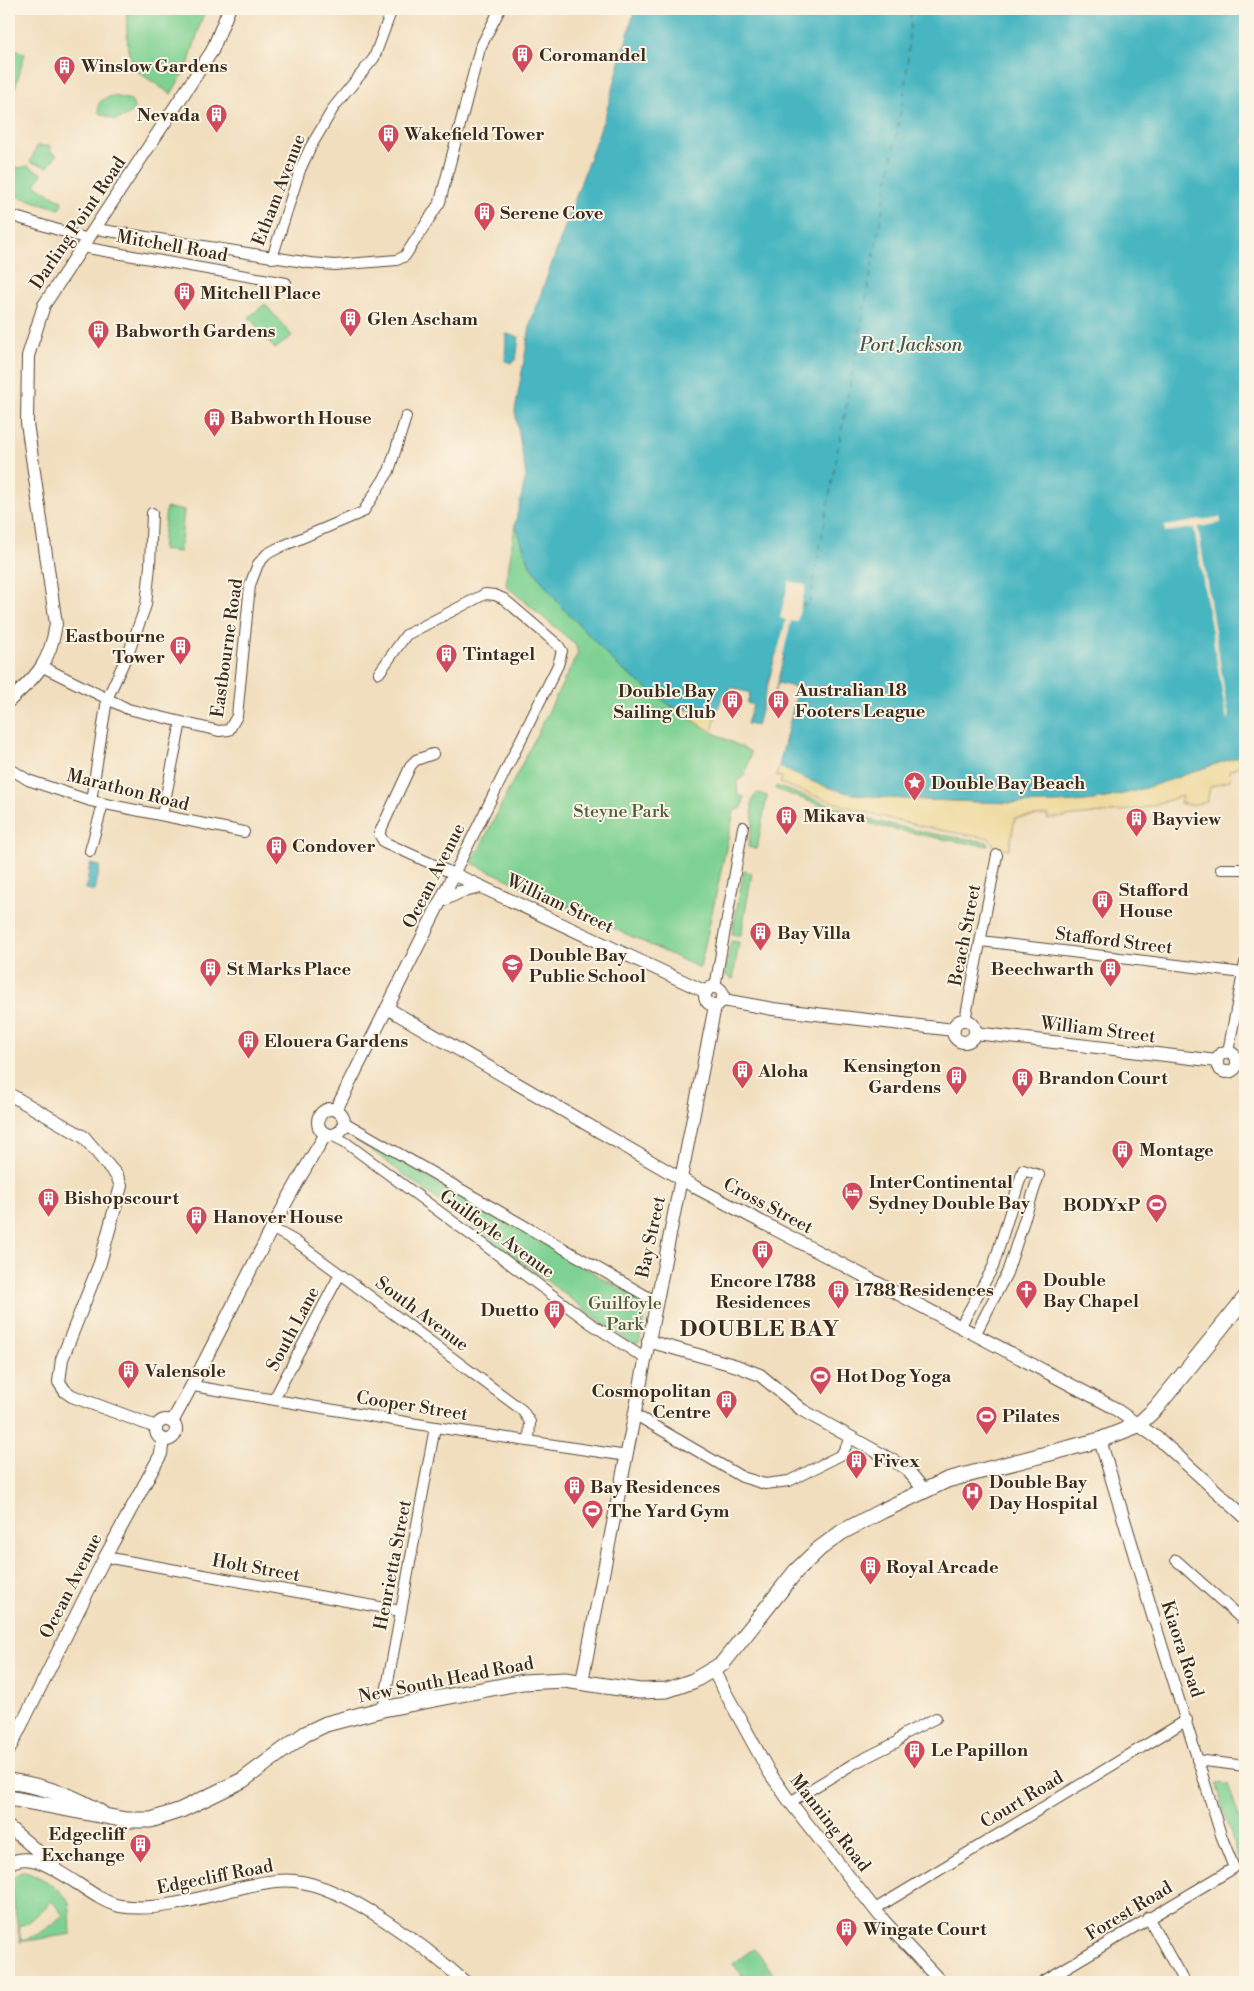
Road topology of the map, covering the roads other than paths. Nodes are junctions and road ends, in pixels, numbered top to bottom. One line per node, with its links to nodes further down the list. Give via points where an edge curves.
1 (229, 9): 5 (street, Darling Point Road, via 212,51)
2 (392, 9): 6 (street, Etham Avenue, via 374,58 334,107 310,148)
3 (500, 9): 6 (street, via 480,48 440,202 405,256 397,260 335,265)
4 (9, 215): 5 (street)
5 (89, 238): 6 (street, Etham Avenue); 7 (street, Mitchell Road); 10 (street, Darling Point Road, via 44,305 28,356 27,423 56,624)
6 (272, 258)
7 (286, 283)
8 (406, 417): 14 (street, Eastbourne Road, via 389,472 363,512 278,548 258,564 250,585 238,716 233,727 218,731)
9 (152, 513): 12 (street, via 146,605)
10 (43, 667): 12 (street, Eastbourne Road); 13 (street, Darling Point Road)
11 (379, 673): 26 (street, Ocean Avenue, via 406,636 485,594 504,599 562,651 513,759)
12 (107, 699): 14 (street, Eastbourne Road, via 128,709); 17 (street)
13 (9, 700)
14 (181, 722): 19 (street)
15 (433, 754): 26 (street, via 411,765 379,834 384,842)
16 (9, 768): 17 (street, Marathon Road, via 28,780)
17 (91, 800): 18 (street, Marathon Road)
18 (103, 804): 19 (street, Marathon Road); 22 (street)
19 (162, 815): 21 (street, Marathon Road)
20 (743, 827): 31 (street)
21 (244, 832)
22 (90, 851)
23 (997, 855): 29 (street, Beach Street)
24 (1221, 869): 25 (street)
25 (1245, 869)
26 (454, 874): 27 (street, William Street); 28 (street, Ocean Avenue)
27 (481, 887): 28 (street, via 460,892); 31 (street, William Street)
28 (441, 902): 33 (street, Ocean Avenue)
29 (981, 941): 30 (street, Stafford Street); 34 (street, Beach Street)
30 (1244, 968): 37 (street)
31 (711, 989): 32 (street, via 705,997 707,1002)
32 (719, 1003): 35 (street); 44 (street, Bay Street)
33 (387, 1008): 41 (street, Ocean Avenue); 44 (street, Cross Street)
34 (965, 1020): 35 (street, via 957,1022); 36 (street, via 974,1026)
35 (954, 1030): 36 (street, via 956,1037 963,1041)
36 (975, 1033): 38 (street, William Street)
37 (1228, 1052): 38 (street, via 1220,1055); 39 (street)
38 (1217, 1061): 39 (street, via 1224,1072)
39 (1241, 1065)
40 (9, 1094): 62 (street, via 84,1137 117,1176 121,1186 100,1263 62,1359 59,1382 72,1396)
41 (336, 1110): 42 (street); 43 (street, via 328,1110 319,1119 320,1128)
42 (344, 1122): 43 (street, via 342,1130); 52 (street, Guilfoyle Avenue)
43 (328, 1135): 47 (street); 56 (street, Guilfoyle Avenue, via 345,1142 590,1323)
44 (680, 1179): 52 (street, Bay Street); 53 (street, Cross Street)
45 (1014, 1199): 46 (street); 46 (street, via 1024,1170 1039,1175); 48 (street)
46 (1030, 1204): 49 (street)
47 (273, 1229): 50 (street, South Avenue); 57 (street)
48 (994, 1264): 49 (street); 53 (street)
49 (1008, 1270): 54 (street)
50 (340, 1274): 58 (street, South Lane); 67 (street, South Avenue, via 522,1410 530,1422)
51 (1245, 1298): 61 (main road, New South Head Road, via 1156,1408)
52 (655, 1301): 55 (street, Bay Street)
53 (960, 1328): 54 (street, Cross Street)
54 (975, 1335): 61 (street, Cross Street, via 1111,1406)
55 (648, 1341): 56 (street, Bay Street); 64 (street, via 760,1375 802,1410)
56 (644, 1358): 59 (street, Bay Street)
57 (192, 1386): 58 (street, Cooper Street); 60 (street)
58 (274, 1399): 63 (street, Cooper Street)
59 (634, 1414): 64 (street, via 759,1483 780,1484 816,1468 841,1455); 68 (street, Bay Street)
60 (172, 1422): 62 (street, via 163,1421); 65 (street, via 175,1434 170,1439)
61 (1138, 1425): 66 (main road, New South Head Road); 70 (street, Cross Street, via 1160,1440)
62 (156, 1427): 65 (street, via 158,1436)
63 (435, 1427): 67 (street, Cooper Street); 73 (street, Henrietta Street)
64 (851, 1438): 69 (street, via 906,1468)
65 (163, 1439): 71 (street, Ocean Avenue, via 161,1454)
66 (1100, 1440): 69 (main road, New South Head Road, via 978,1470); 74 (street, Kiaora Road)
67 (529, 1441): 68 (street, Cooper Street)
68 (628, 1456): 77 (street, Bay Street)
69 (924, 1490): 76 (main road, New South Head Road, via 856,1524 819,1549 796,1571 729,1656)
70 (1245, 1517)
71 (105, 1557): 73 (street, Holt Street); 81 (street, Ocean Avenue)
72 (1176, 1560): 75 (street)
73 (401, 1611): 78 (street, Henrietta Street)
74 (1154, 1619): 80 (street, Kiaora Road)
75 (1245, 1622)
76 (713, 1670): 77 (main road, New South Head Road, via 667,1690 640,1691); 86 (street, Manning Road, via 769,1772)
77 (582, 1682): 78 (main road, New South Head Road, via 523,1682)
78 (383, 1709): 87 (main road, New South Head Road, via 326,1724 305,1734 243,1780 167,1816 143,1821)
79 (936, 1718): 86 (street)
80 (1187, 1720): 82 (street, Kiaora Road); 92 (street, Court Road)
81 (9, 1750)
82 (1197, 1760): 83 (street); 90 (street, Kiaora Road)
83 (1245, 1766)
84 (9, 1781): 87 (main road, New South Head Road, via 66,1795)
85 (9, 1798): 87 (main road, New South Head Road)
86 (790, 1802): 92 (street, Manning Road)
87 (106, 1816)
88 (9, 1827): 91 (street, Edgecliff Road)
89 (9, 1864): 91 (street, Edgecliff Road, via 21,1858 30,1859)
90 (1234, 1868): 93 (street, Forest Road)
91 (69, 1878): 94 (street, Edgecliff Road, via 108,1903 126,1907 164,1905 268,1882 292,1881 315,1885 348,1899 424,1946)
92 (875, 1909): 95 (street, Manning Road)
93 (1148, 1917): 96 (street, Forest Road); 97 (street)
94 (465, 1982)
95 (941, 1982)
96 (1042, 1982)
97 (1184, 1982)

